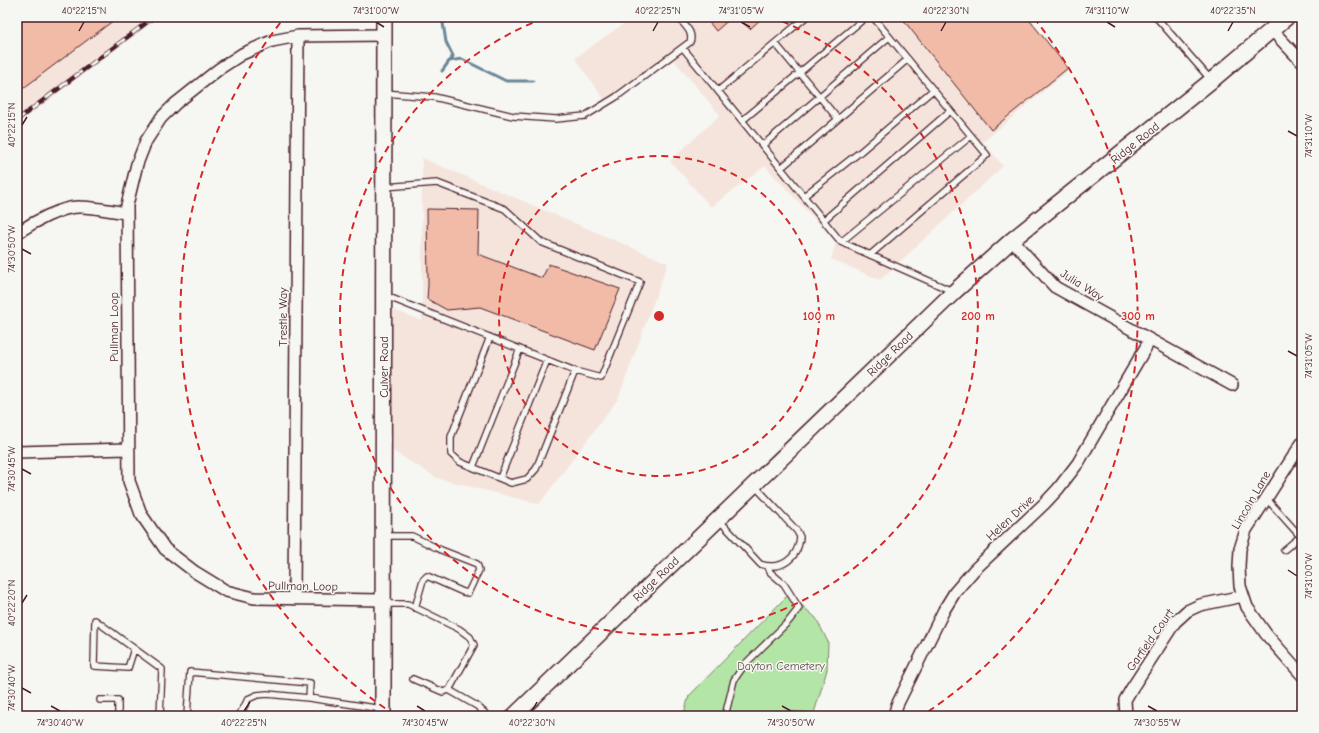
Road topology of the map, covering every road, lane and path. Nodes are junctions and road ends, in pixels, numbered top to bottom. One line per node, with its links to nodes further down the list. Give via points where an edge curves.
1 (384, 17): 9 (street, Culver Road)
2 (678, 17): 13 (lane, via 691,32 692,37)
3 (806, 17): 12 (lane)
4 (866, 17): 16 (lane)
5 (873, 17): 11 (lane)
6 (1288, 17): 8 (street, Ridge Road)
7 (1158, 18): 17 (lane)
8 (1272, 30): 15 (street); 17 (street, Ridge Road)
9 (384, 35): 10 (street, Pullman Loop); 20 (street, Culver Road)
10 (298, 36): 30 (street, Pullman Loop, via 272,41 242,54 175,104 146,141 126,205); 57 (street, Trestle Way)
11 (890, 37): 14 (lane); 21 (lane)
12 (775, 43): 16 (lane); 19 (lane)
13 (683, 48): 19 (lane); 20 (lane, via 616,97 585,116 556,119 513,116 434,98)
14 (908, 59): 18 (lane); 23 (lane)
15 (1302, 62)
16 (800, 73): 21 (lane); 24 (lane)
17 (1212, 81): 33 (street, Ridge Road)
18 (933, 90): 22 (lane); 29 (lane)
19 (718, 91): 24 (lane)
20 (384, 93): 28 (street, Culver Road)
21 (820, 97): 23 (lane); 26 (lane)
22 (950, 111): 25 (lane); 31 (lane)
23 (838, 119): 27 (lane)
24 (743, 120): 26 (lane)
25 (971, 136): 34 (lane); 35 (lane, via 986,155)
26 (763, 145): 27 (lane)
27 (781, 168): 29 (lane)
28 (384, 187): 37 (street, Culver Road); 42 (lane, via 437,183 505,209 541,242 640,282 601,378)
29 (804, 196): 31 (lane)
30 (127, 213): 32 (street, via 79,206 60,211); 45 (street, Pullman Loop)
31 (824, 220): 34 (lane)
32 (17, 233)
33 (1012, 240): 36 (street, Ridge Road); 39 (street, Julia Way, via 1055,287)
34 (841, 242): 35 (lane)
35 (870, 254): 36 (lane)
36 (954, 292): 49 (street, Ridge Road)
37 (384, 296): 38 (lane); 53 (street, Culver Road)
38 (490, 338): 40 (lane); 47 (lane, via 451,437 451,454 460,462)
39 (1150, 340): 43 (street, Julia Way); 76 (street, Helen Drive, via 1078,463 1058,489 974,570 955,592 897,705)
40 (520, 349): 41 (lane); 47 (lane)
41 (546, 360): 42 (lane); 48 (lane)
42 (576, 371): 48 (lane, via 536,469 527,479 511,483)
43 (1232, 385)
44 (1302, 443): 50 (street, Lincoln Lane)
45 (128, 449): 46 (street); 57 (street, Pullman Loop, via 129,481 141,514 165,549 226,591 254,598)
46 (17, 452)
47 (473, 467): 48 (lane)
48 (500, 478)
49 (754, 485): 51 (street, Ridge Road); 55 (lane, via 800,537 797,550 787,562 780,566)
50 (1266, 498): 52 (lane); 56 (street, Lincoln Lane, via 1246,530 1240,549)
51 (718, 519): 55 (lane, via 760,564); 74 (street, Ridge Road)
52 (1301, 535): 54 (lane)
53 (384, 536): 58 (street, Culver Road); 59 (lane, via 412,536 477,564 479,570 468,593 427,576 423,580)
54 (1284, 550)
55 (768, 566): 75 (lane, via 770,572 784,584 798,608 788,622 745,664 734,680)
56 (1242, 596): 61 (street, Lincoln Lane, via 1266,634); 77 (street, Garfield Court, via 1200,605 1187,611 1175,622 1132,688 1126,700)
57 (294, 599): 58 (street, Pullman Loop)
58 (383, 602): 59 (lane, via 408,604); 66 (street, Culver Road)
59 (415, 608): 63 (lane, via 459,629 470,637 474,645)
60 (134, 649): 60 (lane, via 129,644 95,620 94,666 128,668); 70 (lane, via 162,669)
61 (1302, 675)
62 (413, 678): 63 (lane, via 443,692)
63 (449, 690): 73 (lane, via 477,706)
64 (309, 698): 66 (lane); 71 (lane, via 310,683 190,672); 72 (lane, via 257,695 248,699)
65 (100, 700): 69 (lane, via 118,700)
66 (383, 712)
67 (54, 716): 68 (lane)
68 (66, 716)
69 (118, 716)
70 (160, 716)
71 (187, 716)
72 (237, 716)
73 (488, 716)
74 (514, 716)
75 (725, 716)
76 (894, 716)
77 (1126, 716)

